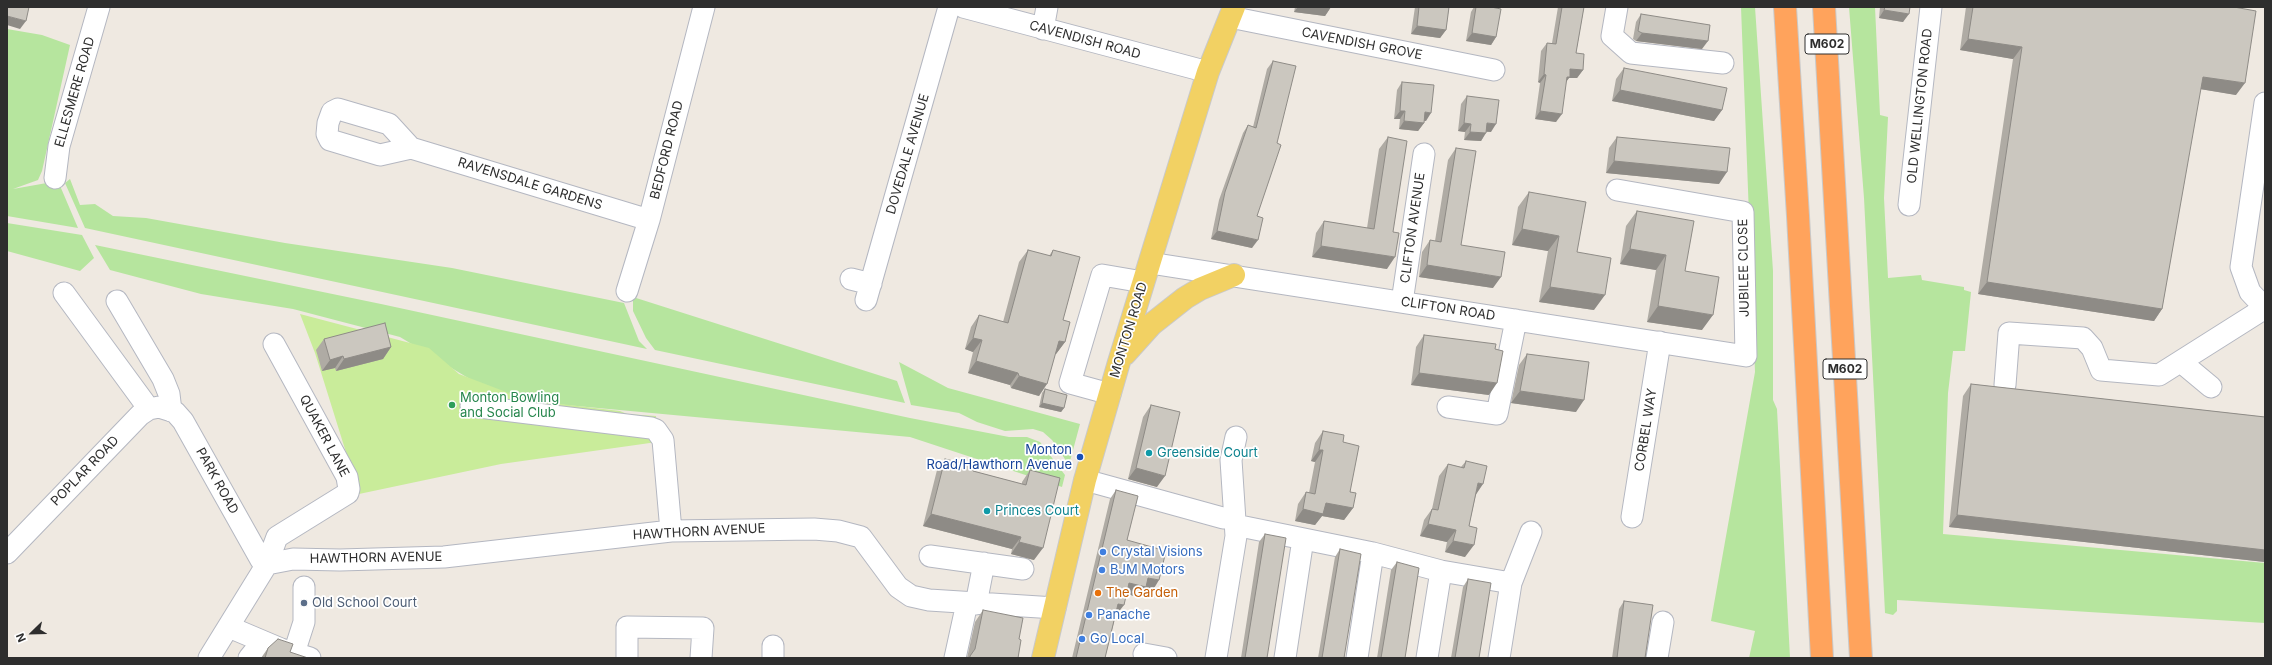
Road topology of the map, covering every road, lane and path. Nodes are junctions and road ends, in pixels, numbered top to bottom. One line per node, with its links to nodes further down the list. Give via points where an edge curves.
1 (99, 7): 18 (street, ELLESMERE ROAD, via 59,146)
2 (704, 7): 21 (street, BEDFORD ROAD)
3 (950, 7): 24 (street, DOVEDALE AVENUE)
4 (963, 7): 11 (street, CAVENDISH ROAD)
5 (1047, 7): 11 (street)
6 (1617, 7): 12 (street, via 1612,36 1631,53)
7 (1785, 7): 79 (highway, M602)
8 (1824, 7): 80 (highway, M602)
9 (1931, 7): 20 (street, OLD WELLINGTON ROAD)
10 (1232, 12): 13 (street, CAVENDISH GROVE); 14 (main road, MONTON ROAD)
11 (1043, 29): 14 (street, CAVENDISH ROAD)
12 (1723, 63)
13 (1494, 70)
14 (1208, 72): 22 (main road, MONTON ROAD)
15 (2265, 103): 29 (street, via 2241,267 2250,292)
16 (411, 148): 21 (street, RAVENSDALE GARDENS)
17 (1424, 154): 28 (street, CLIFTON AVENUE)
18 (55, 178)
19 (1617, 190): 33 (street, JUBILEE CLOSE, via 1743,212)
20 (1909, 205)
21 (649, 220): 25 (street, BEDFORD ROAD)
22 (1147, 273): 23 (street, CLIFTON ROAD); 34 (main road, MONTON ROAD); 38 (street, CLIFTON ROAD, via 1102,275 1070,382)
23 (1234, 275): 28 (street, CLIFTON ROAD); 34 (main road, via 1200,289 1169,310 1142,334)
24 (863, 288)
25 (627, 291)
26 (64, 293): 41 (street)
27 (117, 302): 42 (street, via 163,379)
28 (1402, 302): 30 (street, CLIFTON ROAD)
29 (2265, 308): 35 (street)
30 (1516, 320): 31 (street, CLIFTON ROAD); 40 (street, via 1497,414)
31 (1660, 342): 33 (street, CLIFTON ROAD); 45 (street, CORBEL WAY)
32 (274, 344): 54 (street, QUAKER LANE, via 348,477 349,489 348,493 277,537)
33 (1746, 356)
34 (1119, 362): 38 (main road, MONTON ROAD)
35 (2181, 362): 36 (street, via 2159,375 2101,370 2092,348 2083,338 2009,333); 37 (street)
36 (2005, 385)
37 (2211, 387)
38 (1110, 394): 44 (main road, MONTON ROAD)
39 (471, 406): 47 (street, via 656,430 663,440)
40 (1448, 407)
41 (150, 409): 42 (street, via 159,407); 50 (street, POPLAR ROAD, via 140,415)
42 (171, 410): 54 (street, PARK ROAD, via 183,421 261,560)
43 (1236, 437): 46 (street, via 1230,460)
44 (1085, 480): 46 (street); 60 (main road, MONTON ROAD)
45 (1632, 517)
46 (1235, 521): 49 (street); 73 (street, via 1236,536)
47 (670, 530): 54 (street, HAWTHORN AVENUE, via 444,557 294,559); 59 (street, HAWTHORN AVENUE, via 792,528 853,534 867,543 886,573 905,593 919,599)
48 (1531, 532): 57 (street)
49 (1303, 539): 51 (street); 74 (street)
50 (7, 553)
51 (1373, 553): 56 (street); 75 (street)
52 (930, 556): 53 (street)
53 (984, 563): 55 (street); 59 (street)
54 (267, 564): 62 (street)
55 (1023, 569)
56 (1442, 571): 57 (street); 76 (street)
57 (1511, 583): 77 (street)
58 (304, 587): 65 (street)
59 (972, 603): 60 (street, HAWTHORN AVENUE); 70 (street)
60 (1055, 608): 71 (main road, MONTON ROAD)
61 (1663, 622): 78 (street)
62 (229, 627): 63 (street); 66 (street)
63 (262, 642): 65 (street); 67 (street)
64 (1144, 654): 72 (street)
65 (302, 656)
66 (209, 658)
67 (249, 658)
68 (627, 658): 69 (street, via 627,627 703,628)
69 (701, 658)
70 (955, 658)
71 (1043, 658)
72 (1166, 658)
73 (1216, 658)
74 (1285, 658)
75 (1357, 658)
76 (1427, 658)
77 (1499, 658)
78 (1657, 658)
79 (1822, 658)
80 (1861, 658)

